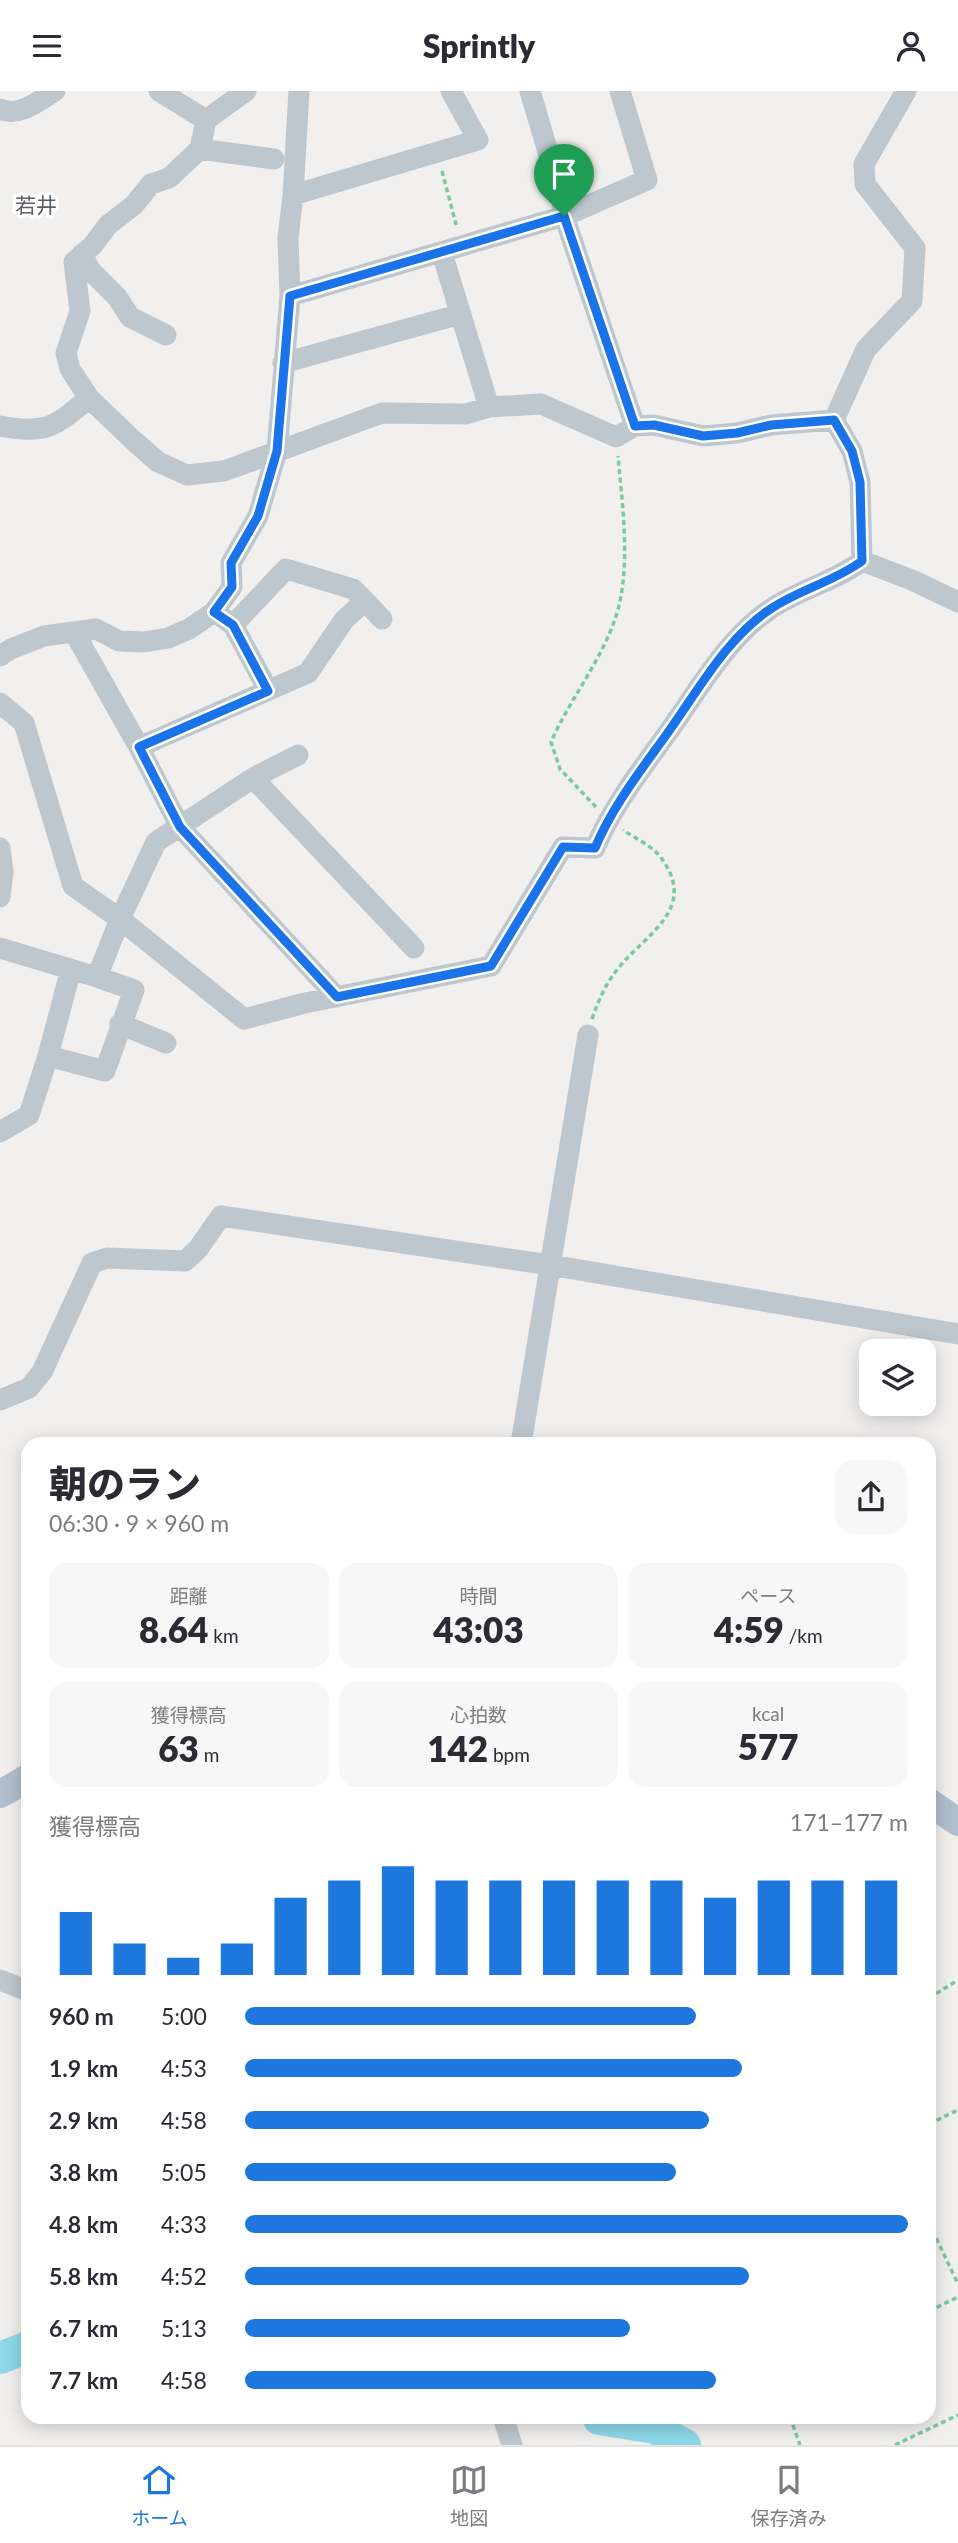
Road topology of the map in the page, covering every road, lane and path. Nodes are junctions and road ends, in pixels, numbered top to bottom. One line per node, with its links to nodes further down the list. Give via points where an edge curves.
1 (55, 91): 9 (street, via 18,112)
2 (159, 91): 10 (street)
3 (246, 91): 10 (street)
4 (299, 91): 14 (street)
5 (451, 91): 12 (street, via 478,140)
6 (530, 91): 15 (street)
7 (621, 91): 15 (street, via 646,180)
8 (906, 91): 24 (street, via 864,164 865,184 915,248 912,301 866,349)
9 (0, 109)
10 (206, 120): 11 (street)
11 (200, 149): 13 (street); 17 (street, via 170,179 150,184)
12 (437, 153): 14 (street); 16 (path)
13 (274, 159)
14 (293, 195): 18 (street, via 288,238)
15 (564, 216): 16 (street); 26 (street)
16 (452, 250): 18 (street); 19 (street)
17 (82, 254): 20 (street, via 130,317); 22 (street, via 74,262 80,311 66,353 70,369)
18 (290, 296): 21 (street)
19 (461, 314): 21 (street); 23 (street)
20 (166, 335)
21 (284, 363): 28 (street)
22 (89, 398): 25 (street, via 58,424 29,431); 28 (street, via 158,462 187,475 224,471)
23 (489, 407): 27 (street, via 541,404); 28 (street, via 466,414 382,413)
24 (834, 420): 26 (street, via 703,436 654,425); 29 (street, via 852,451 860,482)
25 (0, 426)
26 (635, 426): 27 (street)
27 (616, 437): 42 (path, via 625,525 621,596 594,665 551,742 560,769)
28 (277, 451): 32 (street, via 258,516 231,563 232,587)
29 (862, 561): 31 (street); 42 (street, via 772,608 744,629)
30 (365, 601): 33 (street); 34 (street, via 353,589 286,569); 37 (street, via 344,621 308,673)
31 (958, 602)
32 (214, 612): 34 (street); 35 (street, via 189,629 144,642 119,641 96,629)
33 (382, 619)
34 (233, 625): 37 (street)
35 (74, 632): 36 (street, via 44,636); 39 (street)
36 (0, 656)
37 (268, 691): 39 (street)
38 (0, 703): 46 (street, via 24,723 73,886)
39 (139, 747): 43 (street)
40 (298, 755): 41 (street)
41 (253, 778): 43 (street); 48 (street)
42 (607, 819): 51 (street, via 595,848 563,847 491,966); 53 (path, via 661,857 674,881 673,907 601,992)
43 (180, 827): 46 (street, via 156,842); 51 (street)
44 (0, 848): 45 (street)
45 (0, 897)
46 (120, 919): 50 (street); 51 (street, via 244,1019)
47 (0, 948): 49 (street)
48 (414, 948)
49 (71, 969): 50 (street); 55 (street)
50 (97, 977): 52 (street, via 134,990)
51 (337, 997)
52 (120, 1024): 54 (street); 55 (street, via 105,1071)
53 (588, 1035): 57 (street)
54 (166, 1043)
55 (48, 1056): 56 (street, via 29,1115)
56 (0, 1132)
57 (550, 1265): 58 (street); 59 (street, via 221,1216 185,1261 107,1258 92,1263 42,1372 29,1388); 60 (street)
58 (958, 1333)
59 (0, 1400)
60 (522, 1437)
61 (21, 1781): 62 (main road)
62 (0, 1794)
63 (936, 1807): 64 (main road)
64 (958, 1822)
65 (0, 1980): 67 (street)
66 (958, 1980): 68 (path)
67 (21, 1988)
68 (936, 1994)
69 (958, 2110): 70 (path)
70 (936, 2121)
71 (936, 2238): 72 (path)
72 (958, 2284)
73 (958, 2297): 74 (path)
74 (936, 2308)
75 (958, 2415): 80 (path)
76 (505, 2424): 78 (street)
77 (792, 2424): 79 (path)
78 (512, 2445)
79 (800, 2445)
80 (895, 2445)

